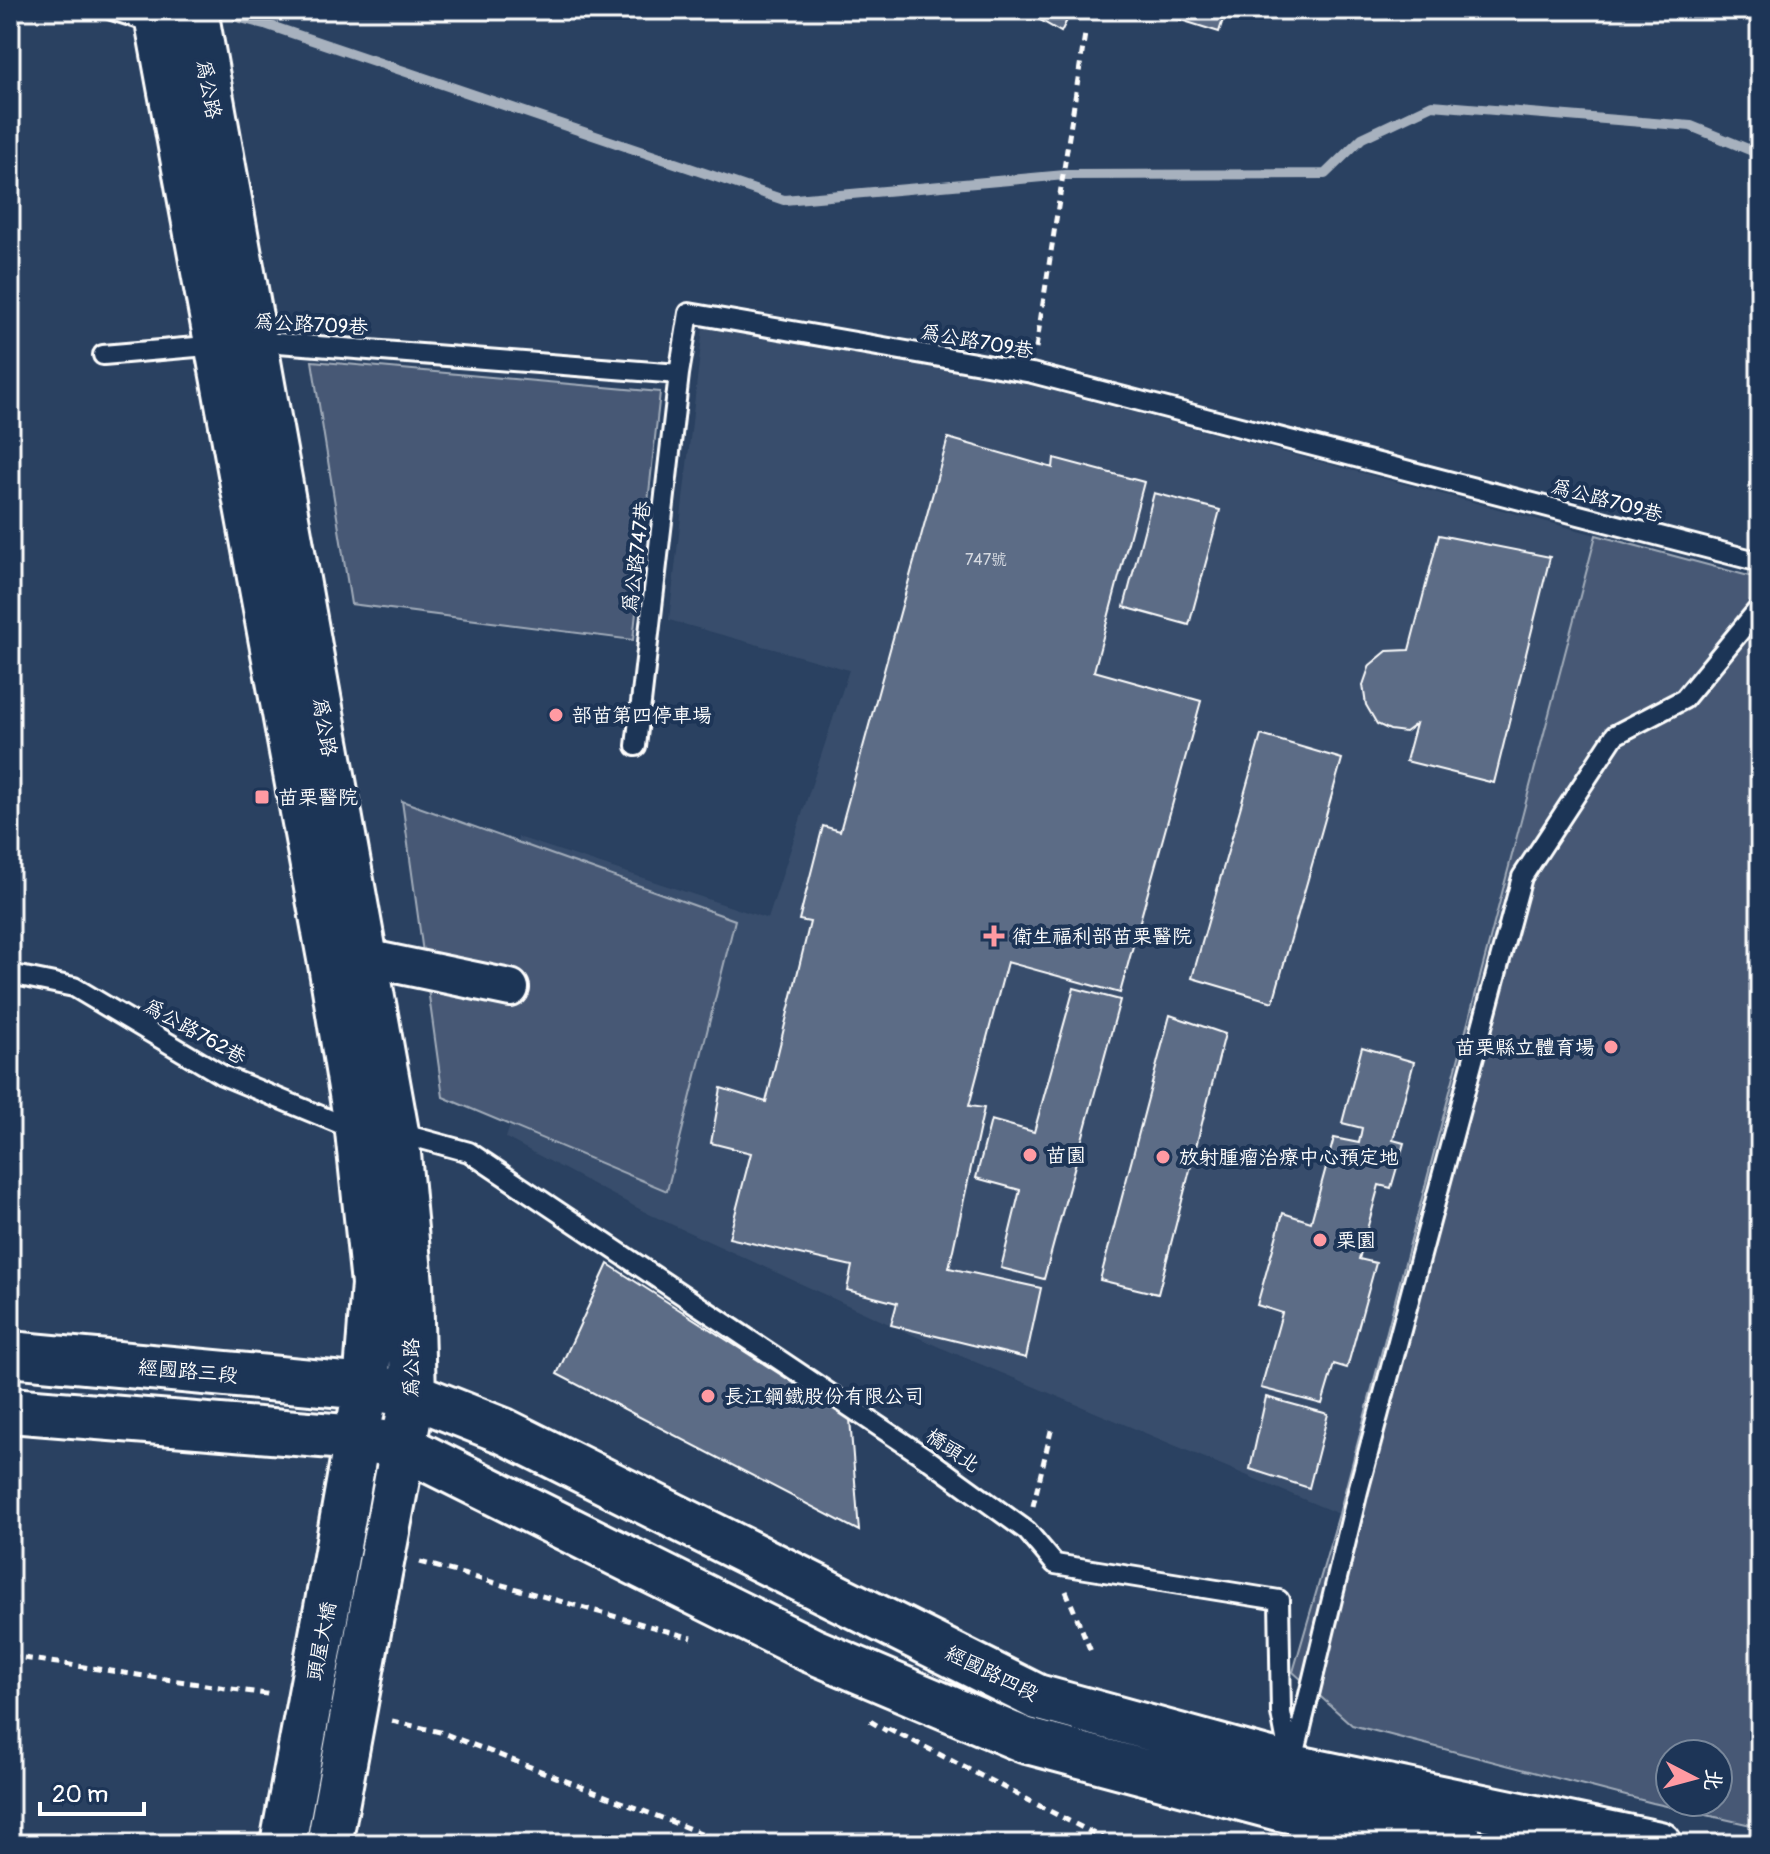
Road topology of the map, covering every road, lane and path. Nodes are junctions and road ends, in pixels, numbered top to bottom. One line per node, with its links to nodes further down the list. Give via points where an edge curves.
1 (112, 10): 2 (lane)
2 (177, 18): 4 (main road, 為公路)
3 (1085, 34): 6 (path)
4 (237, 342): 5 (lane, 為公路709巷); 7 (lane, 為公路709巷); 11 (main road, 為公路)
5 (103, 355)
6 (1032, 373): 7 (lane, 為公路709巷, via 689,313); 8 (lane, 為公路709巷)
7 (679, 374): 10 (lane, 為公路747巷)
8 (1760, 562)
9 (1760, 607): 30 (lane, via 1684,699 1615,735 1522,877 1358,1491)
10 (636, 746)
11 (348, 961): 13 (street); 14 (main road, 為公路)
12 (10, 974): 14 (lane, 為公路762巷, via 74,987 222,1075)
13 (510, 988)
14 (377, 1132): 16 (main road, 為公路); 17 (main road, 為公路, via 410,1284); 22 (lane, 橋頭北, via 469,1152)
15 (10, 1354): 16 (main road, 經國路三段)
16 (366, 1387): 17 (main road, 經國路四段); 20 (main road, 為公路)
17 (413, 1395): 21 (main road, 為公路); 30 (main road, 經國路四段, via 504,1431 1037,1697)
18 (10, 1410): 20 (main road)
19 (1052, 1427): 22 (path)
20 (358, 1438): 21 (main road); 32 (main road, 頭屋大橋, bridge)
21 (403, 1447): 27 (main road, via 811,1650); 33 (main road, bridge)
22 (1027, 1531): 24 (lane, 橋頭北)
23 (407, 1559): 25 (path)
24 (1055, 1564): 26 (path); 30 (lane, via 1279,1600 1281,1713)
25 (700, 1640)
26 (1092, 1654)
27 (891, 1684): 29 (path); 31 (main road, via 1024,1740)
28 (862, 1716): 29 (path)
29 (887, 1731): 34 (path)
30 (1292, 1767): 31 (main road); 36 (main road, 經國路四段)
31 (1279, 1808): 35 (main road)
32 (283, 1844)
33 (329, 1844)
34 (1114, 1844)
35 (1462, 1844)
36 (1659, 1844)

